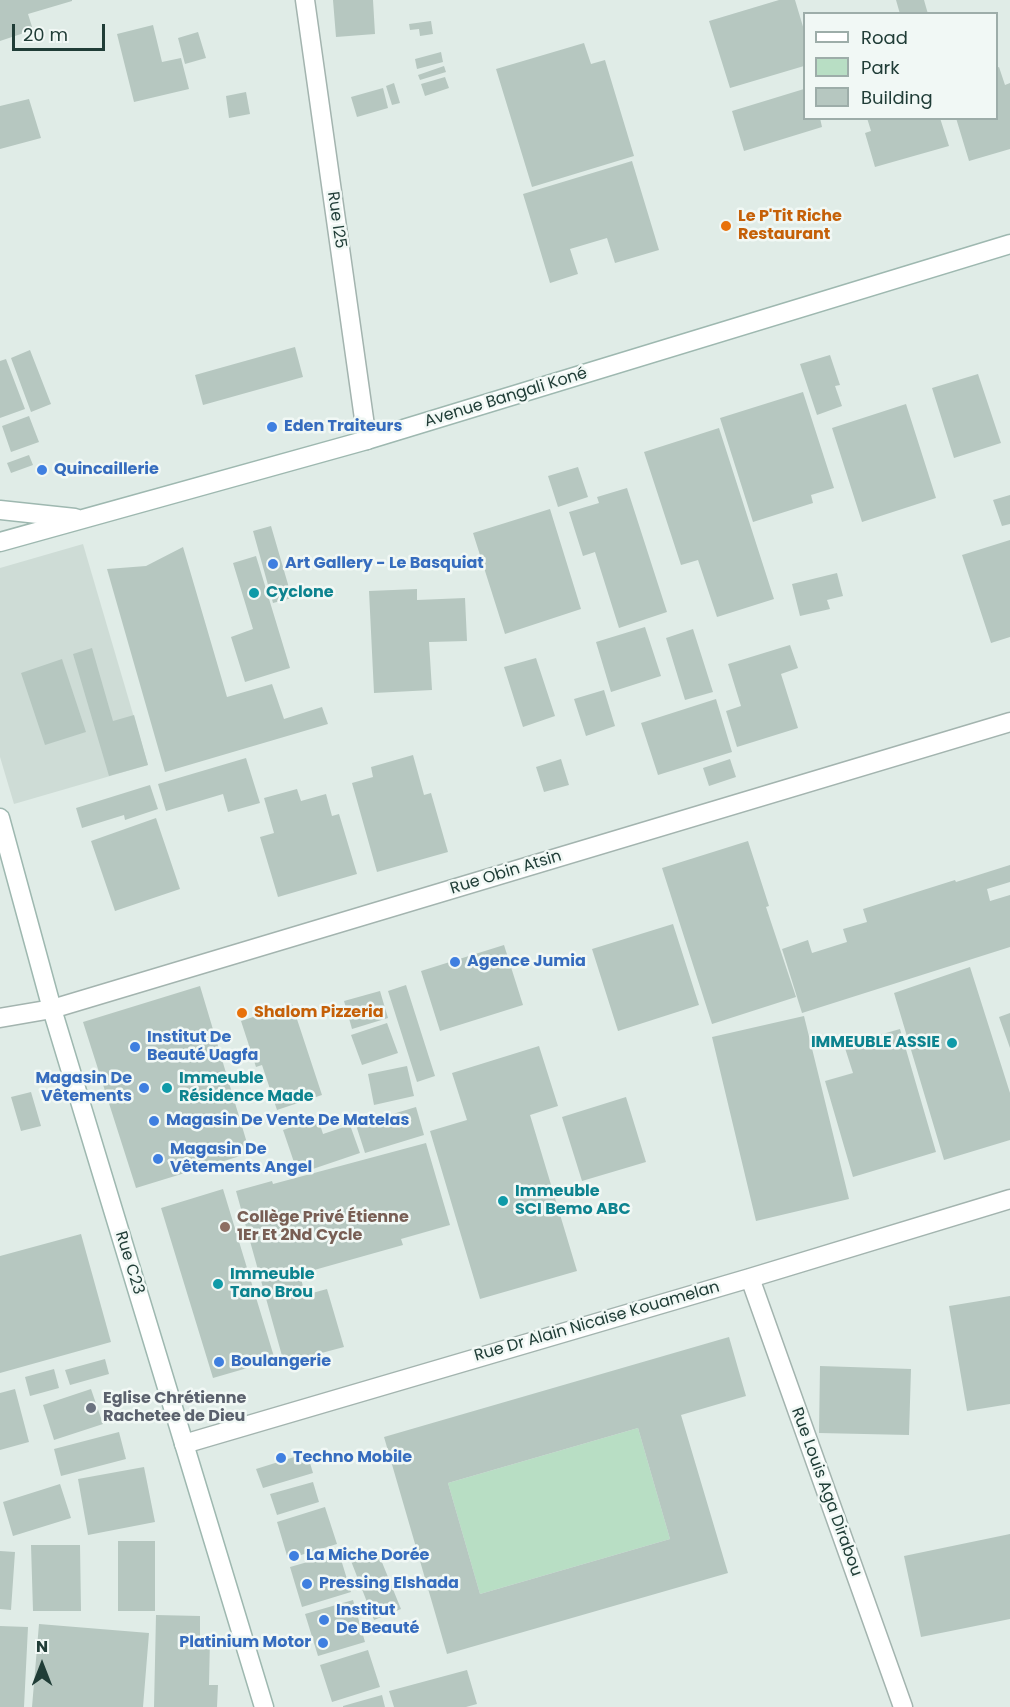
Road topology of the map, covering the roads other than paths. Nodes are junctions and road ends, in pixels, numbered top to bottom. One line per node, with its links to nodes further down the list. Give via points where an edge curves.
1 (305, 0): 3 (street, Rue I25)
2 (1010, 244): 3 (street, Avenue Bangali Koné)
3 (367, 440): 5 (street, Avenue Bangali Koné)
4 (0, 510): 5 (street)
5 (83, 518): 6 (street, Avenue Bangali Koné)
6 (0, 542)
7 (1010, 722): 9 (street, Rue Obin Atsin)
8 (0, 818): 9 (street, Rue C23)
9 (52, 1009): 10 (street, Rue Obin Atsin); 13 (street, Rue C23)
10 (0, 1018)
11 (1010, 1199): 12 (street, Rue Dr Alain Nicaise Kouamelan)
12 (750, 1278): 13 (street, Rue Dr Alain Nicaise Kouamelan); 15 (street, Rue Louis Aga Dirabou)
13 (184, 1444): 14 (street, Rue C23)
14 (264, 1707)
15 (903, 1707)

